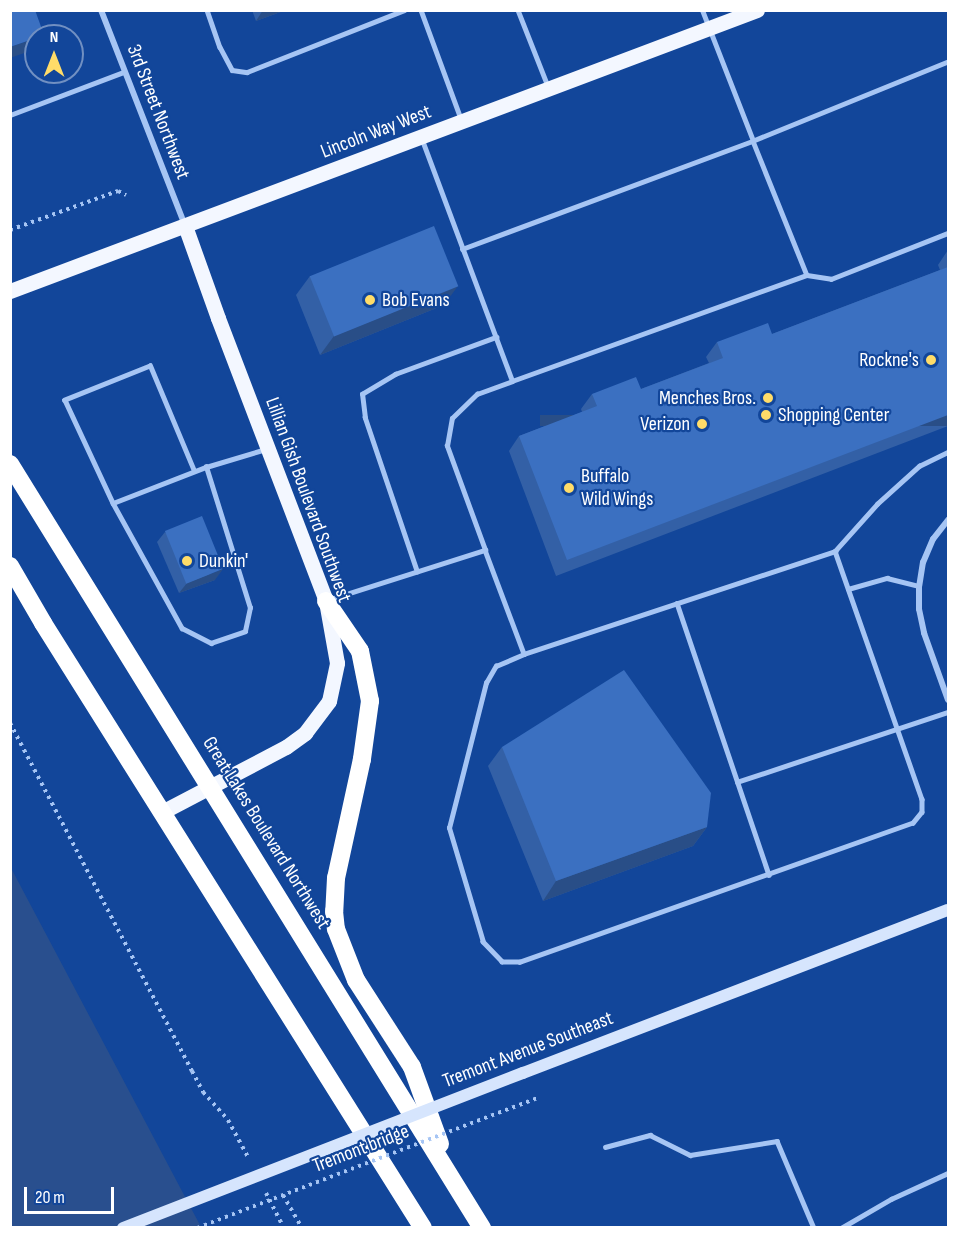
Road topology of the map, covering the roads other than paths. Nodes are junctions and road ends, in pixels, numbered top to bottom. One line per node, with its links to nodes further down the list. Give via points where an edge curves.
1 (101, 10): 10 (street, 3rd Street Northwest)
2 (207, 10): 3 (lane, via 232,70 247,72)
3 (404, 10)
4 (421, 10): 13 (lane)
5 (519, 10): 11 (lane)
6 (702, 10): 8 (lane)
7 (757, 10): 8 (main road, Lincoln Way West)
8 (709, 28): 11 (main road, Lincoln Way West); 15 (lane)
9 (948, 62): 15 (lane)
10 (124, 72): 12 (lane); 16 (street, 3rd Street Northwest)
11 (549, 89): 13 (main road, Lincoln Way West)
12 (10, 115)
13 (462, 122): 14 (main road, Lincoln Way West)
14 (421, 137): 16 (main road, Lincoln Way West); 18 (lane)
15 (753, 141): 18 (lane); 19 (lane)
16 (185, 226): 20 (main road, Lincoln Way West); 23 (main road, Lillian Gish Boulevard Southwest)
17 (948, 233): 19 (lane, via 831,279)
18 (462, 249): 21 (lane)
19 (807, 275): 22 (lane)
20 (10, 291)
21 (496, 337): 22 (lane); 33 (lane, via 395,374 362,394 365,418)
22 (512, 381): 30 (lane, via 477,394 452,418 447,446)
23 (268, 449): 26 (lane); 36 (main road, Lillian Gish Boulevard Southwest)
24 (948, 452): 31 (lane, via 919,466 877,504)
25 (10, 464): 43 (highway, Great Lakes Boulevard Northwest)
26 (206, 466): 27 (lane); 28 (lane, via 250,608 245,631 211,643 183,628)
27 (194, 471): 28 (lane); 28 (lane, via 150,366 139,370 65,400)
28 (113, 503)
29 (948, 520): 34 (street, via 933,539 923,562)
30 (485, 550): 33 (lane); 38 (lane)
31 (835, 551): 35 (lane); 37 (lane)
32 (10, 566): 44 (highway)
33 (417, 572): 36 (lane)
34 (919, 586): 35 (lane, via 886,578); 39 (street, via 924,633)
35 (848, 589): 41 (lane)
36 (326, 601): 43 (main road, Lillian Gish Boulevard Southwest, via 336,672 329,701 320,716 286,747); 49 (highway, via 360,651 370,701 362,759 336,878 336,929 356,980 412,1067)
37 (676, 603): 38 (lane); 42 (lane)
38 (524, 654): 45 (lane, via 496,666 486,683 449,828 483,942 502,962 520,962)
39 (948, 700)
40 (948, 712): 41 (lane)
41 (898, 729): 42 (lane); 45 (lane, via 922,799 922,812 913,823)
42 (737, 782): 45 (lane)
43 (212, 787): 44 (main road, Lillian Gish Boulevard Southwest); 49 (highway, Great Lakes Boulevard Northwest)
44 (162, 812): 51 (highway)
45 (769, 874)
46 (948, 910): 50 (street, Tremont Avenue Southeast, bridge)
47 (605, 1147): 53 (lane, via 650,1135 690,1155 777,1141)
48 (948, 1173): 54 (lane, via 891,1198)
49 (460, 1192): 52 (highway, Great Lakes Boulevard Northwest)
50 (123, 1227)
51 (423, 1227)
52 (482, 1227)
53 (814, 1227)
54 (841, 1227)

